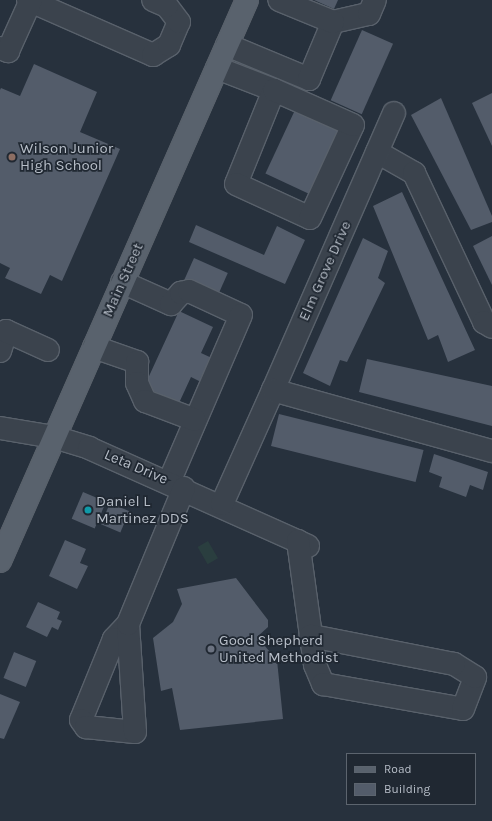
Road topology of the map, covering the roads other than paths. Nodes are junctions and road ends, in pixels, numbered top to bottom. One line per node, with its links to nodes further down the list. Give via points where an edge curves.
1 (30, 0): 2 (street, via 153,55 169,45 179,22 167,6); 8 (street, via 8,51)
2 (153, 0)
3 (247, 0): 7 (main road, Main Street)
4 (279, 0): 6 (street)
5 (375, 0): 6 (street, via 369,14)
6 (333, 22): 7 (street, via 309,79)
7 (227, 45): 9 (main road, Main Street)
8 (0, 48)
9 (217, 68): 10 (street); 13 (main road, Main Street)
10 (274, 90): 10 (street, via 236,184 310,218 353,125)
11 (394, 113): 12 (street, Elm Grove Drive)
12 (377, 152): 14 (street, via 414,173 484,322); 18 (street, Elm Grove Drive)
13 (122, 282): 16 (main road, Main Street); 19 (street, via 171,304 181,293 189,291 241,315)
14 (492, 327)
15 (2, 337): 17 (street)
16 (94, 347): 19 (street, via 137,362 137,383 145,401); 21 (main road, Main Street)
17 (48, 350)
18 (273, 390): 22 (street); 24 (street, Elm Grove Drive)
19 (195, 420): 23 (street)
20 (0, 428): 21 (street, Leta Drive)
21 (54, 437): 23 (street, Leta Drive); 25 (main road, Main Street)
22 (492, 451)
23 (177, 485): 24 (street, Leta Drive); 26 (street)
24 (222, 504): 27 (street, Leta Drive, via 303,544)
25 (0, 561)
26 (128, 624)
27 (311, 636): 27 (street, via 315,665 323,684 463,709 475,677 454,664)

